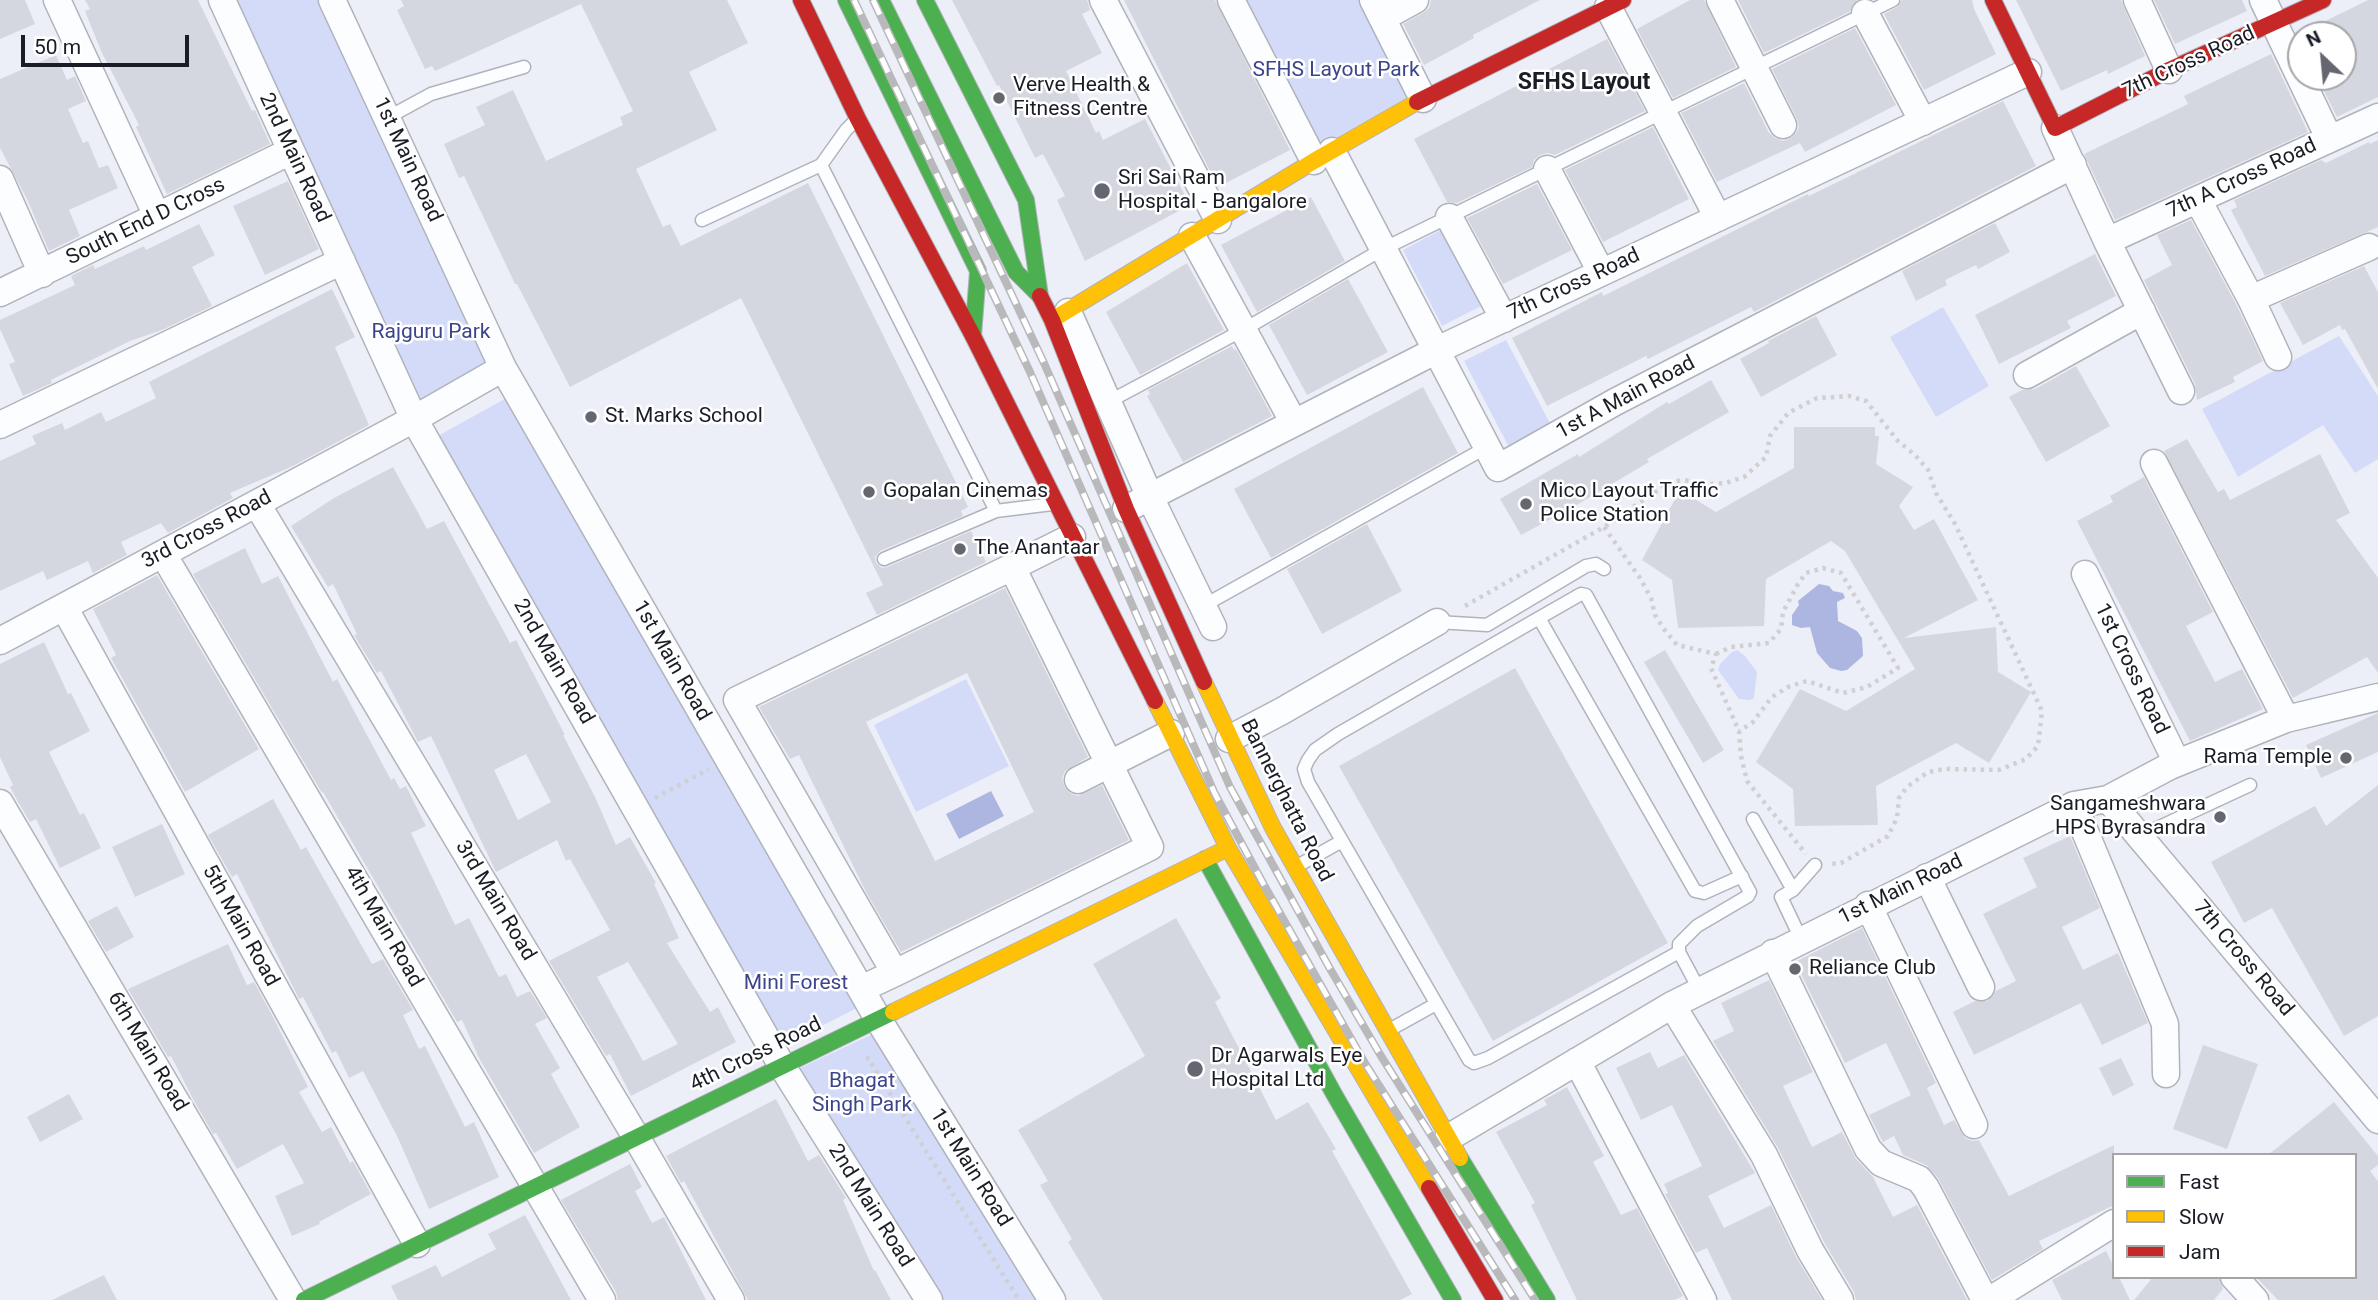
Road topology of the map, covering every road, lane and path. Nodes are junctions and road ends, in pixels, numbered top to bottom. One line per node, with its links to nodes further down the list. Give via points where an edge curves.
1 (57, 0): 40 (street)
2 (222, 0): 33 (street, 2nd Main Road)
3 (332, 0): 27 (street, 1st Main Road)
4 (801, 0): 28 (main road)
5 (846, 0): 59 (main road, via 978,271)
6 (881, 0): 53 (main road, via 1016,272)
7 (925, 0): 53 (main road, via 1026,200)
8 (1103, 0): 44 (street)
9 (1231, 0): 34 (street)
10 (1415, 0): 17 (street)
11 (1720, 0): 21 (street)
12 (1892, 0): 19 (lane)
13 (1993, 0): 23 (main road)
14 (2137, 0): 22 (street)
15 (2323, 0): 18 (main road, 7th Cross Road)
16 (1616, 4): 24 (main road); 25 (street)
17 (1377, 9): 24 (street)
18 (2269, 12): 22 (main road, 7th Cross Road); 32 (street)
19 (1865, 13): 21 (lane); 29 (street)
20 (524, 67): 27 (lane, via 432,94)
21 (1754, 68): 25 (lane); 30 (street)
22 (2169, 70): 31 (main road, 7th Cross Road)
23 (2028, 72): 29 (street, 7th Cross Road); 31 (main road)
24 (1423, 99): 34 (main road)
25 (1662, 113): 37 (lane); 42 (street)
26 (2378, 117): 32 (street, 7th A Cross Road)
27 (387, 118): 62 (street, 1st Main Road)
28 (858, 119): 35 (lane); 59 (main road)
29 (1923, 122): 42 (street, 7th Cross Road)
30 (1783, 125)
31 (2055, 128): 36 (street)
32 (2329, 138): 39 (street, 7th A Cross Road)
33 (291, 150): 40 (street, South End D Cross); 49 (street, 2nd Main Road)
34 (1323, 156): 44 (main road); 47 (street, 1st A Main Road)
35 (821, 165): 43 (lane); 75 (lane)
36 (2073, 166): 46 (street); 69 (street, 1st A Main Road, via 1615,402 1498,468)
37 (1547, 169): 41 (lane); 50 (street)
38 (0, 179): 51 (street)
39 (2198, 200): 46 (street, 7th A Cross Road); 54 (street)
40 (157, 216): 51 (street, South End D Cross)
41 (1449, 217): 47 (lane); 57 (street)
42 (1718, 218): 50 (street, 7th Cross Road)
43 (702, 220)
44 (1218, 220): 45 (main road)
45 (1192, 236): 56 (main road); 58 (street)
46 (2107, 241): 55 (street)
47 (1383, 249): 58 (lane); 60 (street, 1st A Main Road)
48 (2375, 250): 54 (street)
49 (342, 261): 66 (street, 2nd Main Road); 68 (street)
50 (1601, 272): 57 (street, 7th Cross Road)
51 (42, 274): 52 (street, South End D Cross)
52 (0, 293)
53 (1040, 296): 56 (main road, Bannerghatta Road)
54 (2251, 299): 61 (street)
55 (2142, 311): 63 (street); 64 (street)
56 (1060, 316): 65 (street); 74 (main road, Bannerghatta Road)
57 (1504, 319): 60 (street, 7th Cross Road)
58 (1242, 330): 65 (lane); 67 (street)
59 (973, 337): 73 (main road)
60 (1437, 350): 67 (street, 7th Cross Road); 69 (street, 1st A Main Road)
61 (2278, 357)
62 (503, 368): 66 (street, 3rd Cross Road); 96 (street, 1st Main Road)
63 (2027, 374)
64 (2181, 391)
65 (1108, 402): 71 (street)
66 (414, 419): 72 (street, 3rd Cross Road); 102 (street, 2nd Main Road)
67 (1294, 423): 71 (street, 7th Cross Road)
68 (0, 425)
69 (1487, 447): 84 (lane)
70 (2154, 463): 90 (street)
71 (1150, 497): 74 (street, 7th Cross Road); 84 (street)
72 (257, 504): 78 (street, 3rd Cross Road); 133 (street, 3rd Main Road)
73 (1056, 504): 75 (lane); 77 (main road)
74 (1126, 509): 93 (main road, Bannerghatta Road)
75 (996, 511): 79 (lane)
76 (1604, 527): 86 (path); 88 (path, via 1640,578 1662,628 1677,645); 110 (path, via 1670,482 1726,483 1744,477 1766,457 1770,436 1788,414 1817,398 1849,396 1866,401 1928,470 2042,711 2038,746 2026,759 1999,770 1928,772 1899,798 1897,818 1888,836 1840,863)
77 (1072, 537): 80 (street); 92 (main road)
78 (163, 554): 83 (street, 3rd Cross Road); 135 (street, 4th Main Road)
79 (884, 559)
80 (1012, 567): 95 (street); 106 (street, via 737,700)
81 (1604, 569): 86 (lane, via 1586,566 1487,625)
82 (2085, 574): 94 (street, 1st Cross Road)
83 (64, 607): 87 (street, 3rd Cross Road); 137 (street, 5th Main Road)
84 (1208, 617)
85 (1539, 618): 105 (lane, via 1315,750 1304,769); 112 (lane, via 1695,891 1704,893); 112 (lane, via 1581,594 1588,597)
86 (1437, 622): 93 (street)
87 (0, 641)
88 (1716, 654): 91 (path, via 1711,668); 91 (path, via 1731,647 1769,643 1781,629 1783,612 1798,584 1806,573 1823,568 1841,573 1898,668 1867,687 1843,693 1807,681 1790,686 1772,697 1752,723)
89 (2378, 697): 90 (street, 1st Main Road)
90 (2286, 719): 94 (street, 1st Main Road)
91 (1739, 731): 110 (path, via 1747,781)
92 (1171, 733): 95 (street); 107 (main road)
93 (1229, 739): 111 (main road, Bannerghatta Road)
94 (2177, 763): 99 (street, 1st Main Road)
95 (1109, 764): 97 (street); 119 (street, via 1150,847)
96 (718, 769): 102 (path); 109 (street, 1st Main Road)
97 (1078, 780)
98 (2250, 785): 104 (lane)
99 (2108, 799): 101 (street, 1st Main Road); 104 (street, 7th Cross Road)
100 (0, 803): 139 (street, 6th Main Road)
101 (2074, 804): 113 (street, 1st Main Road); 130 (street, via 2165,1024)
102 (636, 809): 129 (street, 2nd Main Road)
103 (1754, 819): 114 (lane)
104 (2140, 836): 131 (street, 7th Cross Road)
105 (1342, 841): 111 (lane); 123 (lane)
106 (821, 845): 109 (street); 119 (street)
107 (1228, 848): 108 (main road, 4th Cross Road); 147 (main road)
108 (1205, 859): 125 (main road, 4th Cross Road); 146 (main road)
109 (788, 864): 121 (street, 1st Main Road)
110 (1815, 865): 114 (lane)
111 (1295, 867): 126 (main road, Bannerghatta Road)
112 (1742, 876): 117 (lane, via 1748,896 1697,926 1679,944)
113 (1927, 877): 115 (street, 1st Main Road); 120 (street)
114 (1793, 890): 116 (lane, via 1781,897)
115 (1868, 905): 116 (street, 1st Main Road); 132 (street)
116 (1801, 939): 118 (street, 1st Main Road)
117 (1679, 952): 122 (lane); 123 (lane, via 1480,1062 1469,1060)
118 (1773, 953): 122 (street, 1st Main Road); 151 (street, via 1868,1149 1881,1163 1919,1179)
119 (895, 973): 121 (street)
120 (1980, 987)
121 (860, 989): 125 (street, 1st Main Road)
122 (1700, 991): 124 (street, 1st Main Road)
123 (1436, 1004): 126 (lane)
124 (1672, 1005): 127 (street, 1st Main Road); 150 (street, via 1765,1155 1810,1250)
125 (878, 1019): 129 (main road, 4th Cross Road); 145 (street, 1st Main Road)
126 (1388, 1031): 134 (main road, Bannerghatta Road)
127 (1577, 1061): 134 (street, 1st Main Road); 149 (street)
128 (857, 1063): 144 (path, via 868,1058)
129 (782, 1066): 133 (main road, 4th Cross Road); 143 (street, 2nd Main Road)
130 (2166, 1074)
131 (2378, 1120)
132 (1974, 1125)
133 (636, 1137): 135 (main road, 4th Cross Road); 142 (street, 3rd Main Road)
134 (1448, 1138): 148 (main road, Bannerghatta Road)
135 (536, 1186): 137 (main road, 4th Cross Road); 141 (street, 4th Main Road)
136 (2112, 1224): 151 (street)
137 (417, 1244): 140 (main road, 4th Cross Road)
138 (2236, 1279): 152 (street)
139 (293, 1300)
140 (304, 1300)
141 (602, 1300)
142 (731, 1300)
143 (929, 1300)
144 (1019, 1300)
145 (1052, 1300)
146 (1453, 1300)
147 (1495, 1300)
148 (1547, 1300)
149 (1703, 1300)
150 (1840, 1300)
151 (1987, 1300)
152 (2255, 1300)

